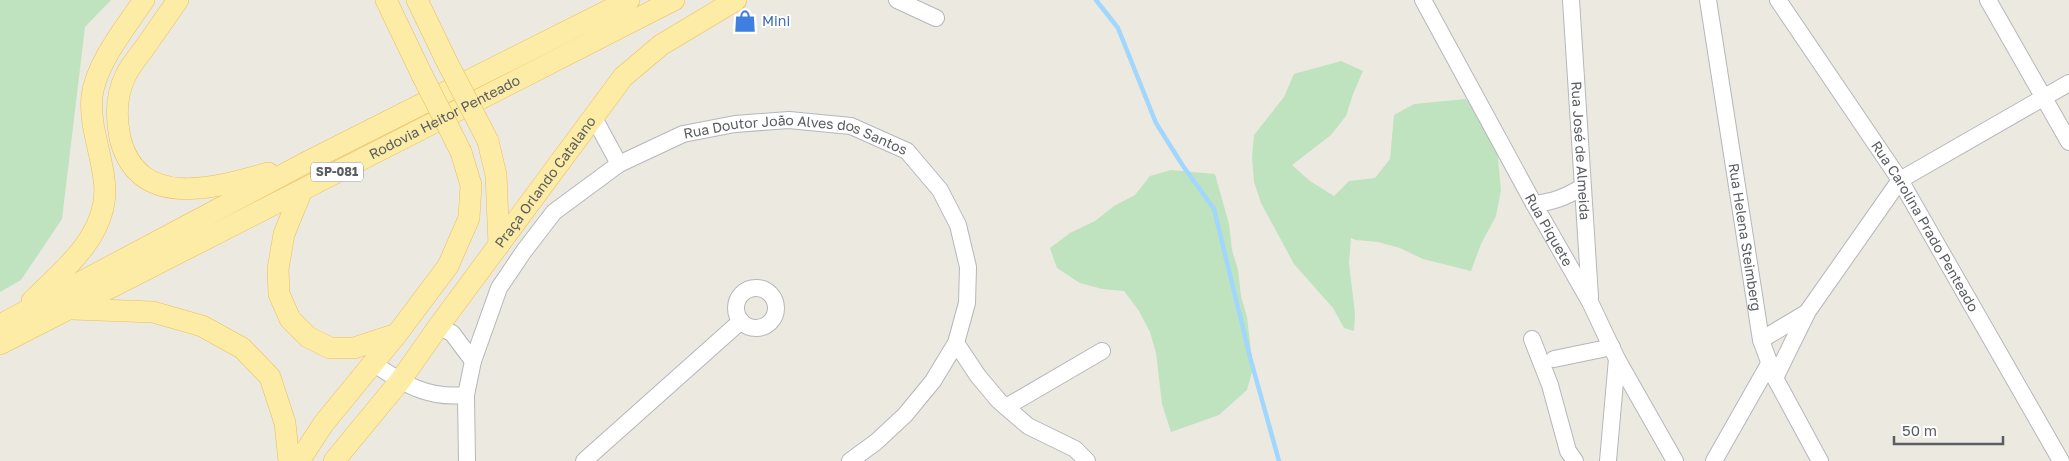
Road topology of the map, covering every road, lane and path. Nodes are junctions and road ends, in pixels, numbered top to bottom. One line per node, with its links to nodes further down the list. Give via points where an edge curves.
1 (144, 0): 29 (main road, via 106,58 92,97 96,142 105,180 105,204 97,226 84,249)
2 (178, 0): 19 (main road, via 125,76 118,96 119,135 135,171 155,184 186,189 243,180)
3 (386, 0): 32 (main road, bridge, via 461,152 471,185 469,218 448,266)
4 (417, 0): 25 (main road, bridge, via 488,141 496,175)
5 (629, 0): 19 (main road, Rodovia Heitor Penteado / SP-081)
6 (674, 0): 23 (main road, Rodovia Heitor Penteado / SP-081)
7 (736, 0): 17 (main road, via 661,45 623,77)
8 (897, 0): 14 (street)
9 (1423, 0): 24 (street, Rua Piquete)
10 (1571, 0): 22 (street, Rua José de Almeida)
11 (1708, 0): 34 (street, Rua Helena Steimberg)
12 (1778, 0): 21 (street, Rua Carolina Prado Penteado)
13 (1988, 0): 16 (street)
14 (936, 18)
15 (2069, 84): 16 (street)
16 (2044, 99): 18 (street); 21 (street)
17 (593, 116): 20 (street, Praça Orlando Catalano); 25 (main road, Praça Orlando Catalano)
18 (2069, 142)
19 (307, 162): 29 (main road, Rodovia Heitor Penteado / SP-081)
20 (619, 164): 35 (street, Rua Doutor João Alves dos Santos, via 683,134 735,124 789,120 851,126 906,152 940,190 958,224 968,267 967,303); 40 (street, Praça Orlando Catalano, via 554,212 524,251 499,288)
21 (1900, 180): 28 (street); 58 (street, Rua Carolina Prado Penteado)
22 (1582, 187): 24 (street, via 1565,197); 26 (street, Rua José de Almeida)
23 (302, 190): 27 (main road, Rodovia Heitor Penteado / SP-081); 32 (main road, via 284,234 278,269 280,294 290,319 308,338 330,348 354,348)
24 (1534, 204): 26 (street, Rua Piquete)
25 (499, 246): 31 (main road, Praça Orlando Catalano)
26 (1590, 302): 38 (street, Rua Piquete)
27 (70, 309): 36 (main road, Rodovia Heitor Penteado / SP-081); 46 (main road, via 153,312 202,326 242,348 270,377 286,423)
28 (1808, 311): 34 (street); 42 (street)
29 (7, 321)
30 (741, 321): 50 (street)
31 (438, 326): 40 (street, via 452,333); 43 (main road, Praça Orlando Catalano)
32 (397, 334): 41 (main road)
33 (1532, 339): 53 (street, via 1550,384 1568,451)
34 (1760, 340): 42 (street, Rua Helena Steimberg)
35 (956, 343): 45 (street, via 978,376); 51 (street, Rua Doutor João Alves dos Santos, via 933,381 905,415)
36 (0, 344)
37 (1102, 351): 45 (street)
38 (1614, 353): 39 (street); 54 (street); 55 (street, Rua Piquete)
39 (1554, 359)
40 (474, 361): 44 (street, Praça Orlando Catalano)
41 (373, 363): 43 (street); 47 (main road, via 324,423)
42 (1772, 371): 56 (street); 57 (street, Rua Helena Steimberg)
43 (400, 381): 44 (street, via 430,394 448,397); 48 (main road, Praça Orlando Catalano)
44 (466, 394): 49 (street, Praça Orlando Catalano)
45 (1006, 407): 52 (street, via 1028,426 1075,449)
46 (289, 461)
47 (300, 461)
48 (334, 461)
49 (467, 461)
50 (584, 461)
51 (850, 461)
52 (1087, 461)
53 (1575, 461)
54 (1608, 461)
55 (1675, 461)
56 (1714, 461)
57 (1820, 461)
58 (2061, 461)

